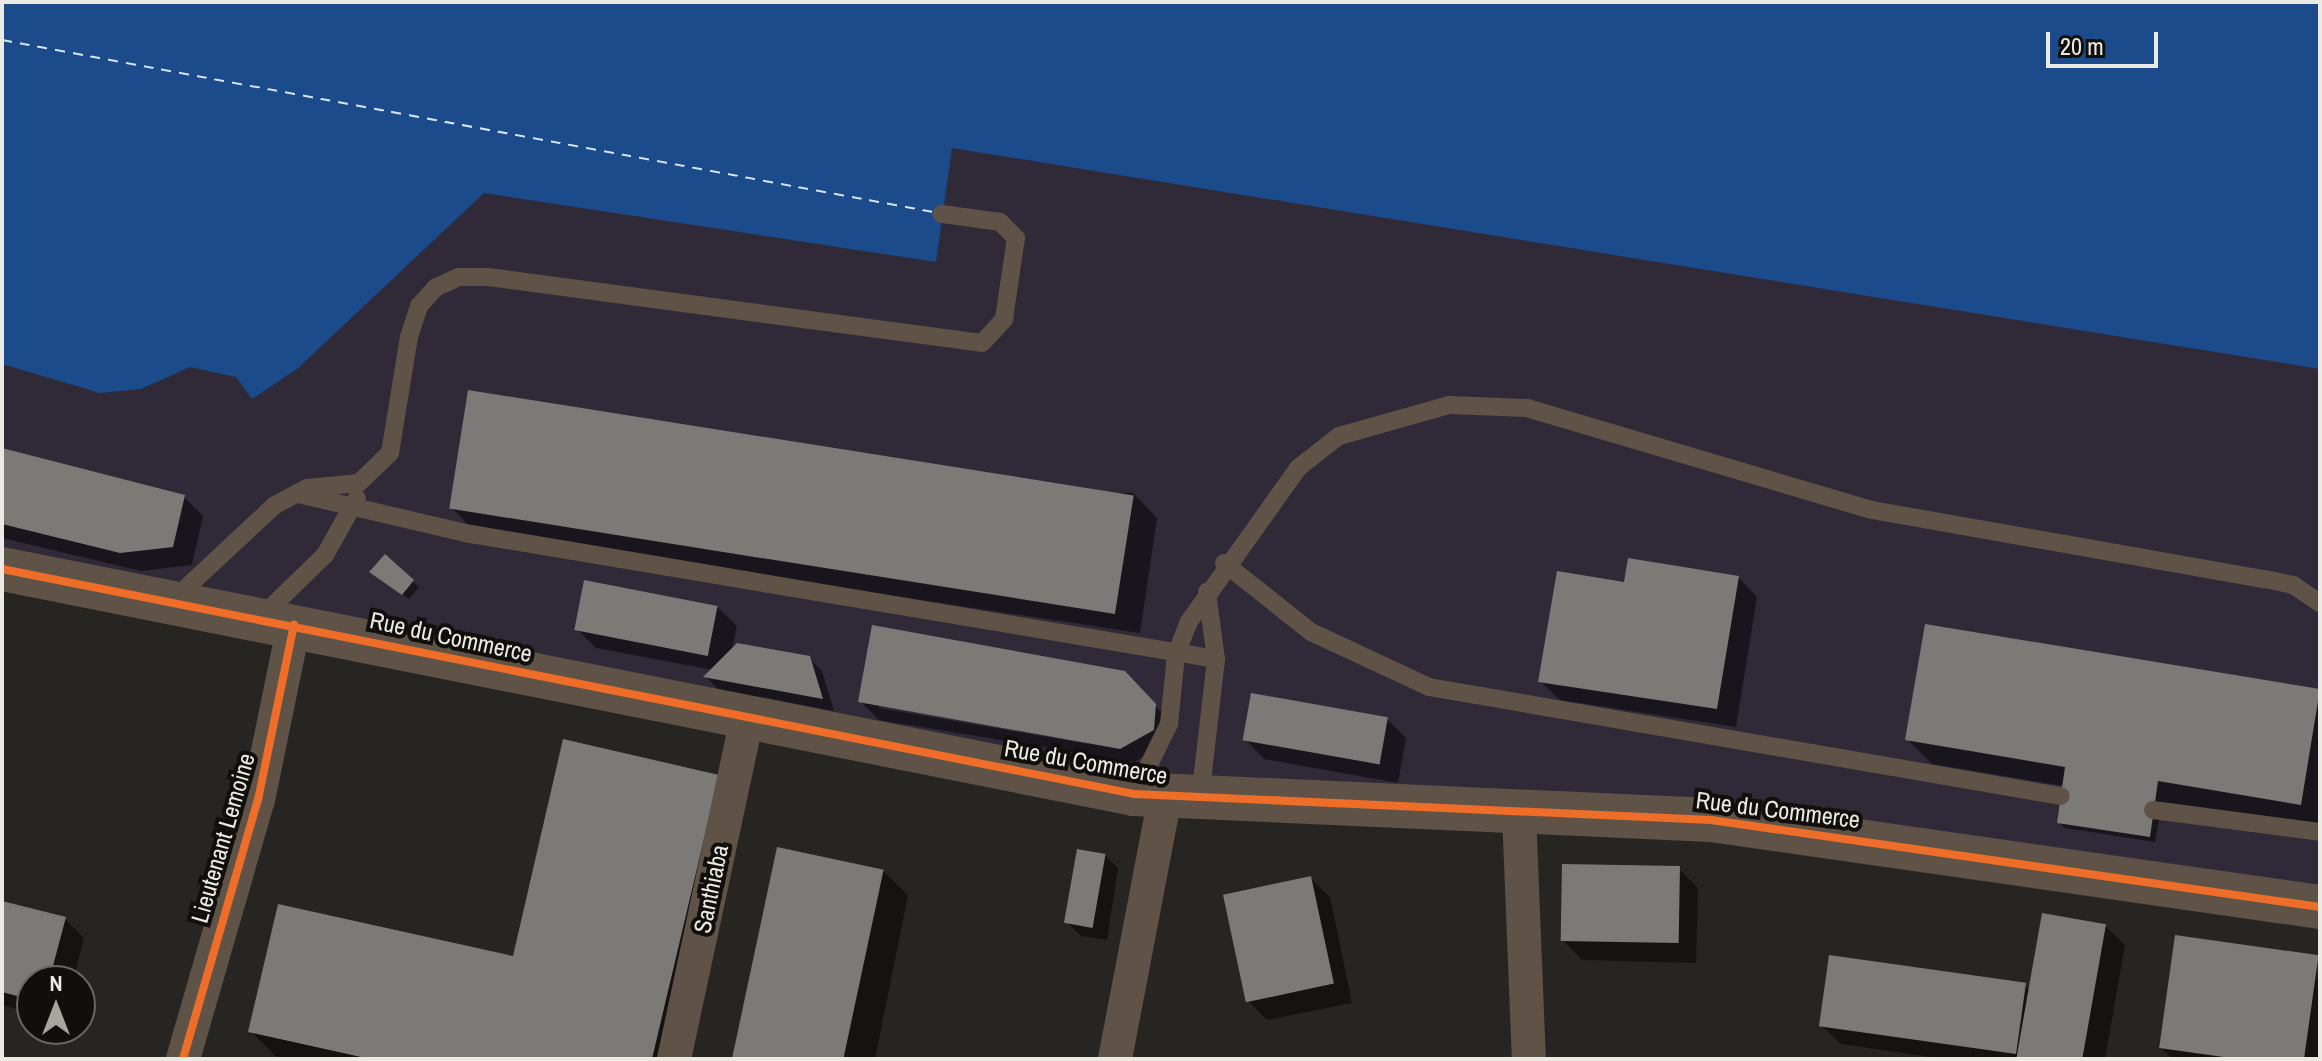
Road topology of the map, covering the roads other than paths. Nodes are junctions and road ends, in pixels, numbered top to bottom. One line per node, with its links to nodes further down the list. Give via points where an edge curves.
1 (942, 214): 2 (lane, via 1000,222 1016,238 1004,319 982,343 488,277 447,283 419,306 390,453)
2 (359, 483): 3 (lane); 4 (lane)
3 (292, 493): 4 (lane); 8 (lane)
4 (356, 507): 10 (lane); 11 (lane, via 465,533)
5 (1224, 563): 7 (lane); 9 (lane, via 1298,468 1339,436 1449,405 1527,408 1872,510 2265,579 2293,585); 14 (lane, via 1311,632 1429,687)
6 (2, 569): 8 (street, Rue du Commerce)
7 (1207, 592): 11 (lane); 12 (lane)
8 (172, 600): 10 (street, Rue du Commerce)
9 (2320, 603)
10 (277, 622): 13 (street, Rue du Commerce); 20 (street, Lieutenant Lemoine, via 258,800)
11 (1176, 655): 12 (lane); 15 (lane)
12 (1216, 659): 15 (lane)
13 (747, 719): 15 (street, Rue du Commerce); 21 (street, Santhiaba)
14 (2061, 796)
15 (1166, 797): 17 (street, Rue du Commerce); 22 (street)
16 (2153, 810): 18 (lane)
17 (1519, 813): 19 (street, Rue du Commerce, via 1793,829); 23 (street)
18 (2320, 832)
19 (2320, 907)
20 (183, 1059)
21 (674, 1059)
22 (1115, 1059)
23 (1529, 1059)

